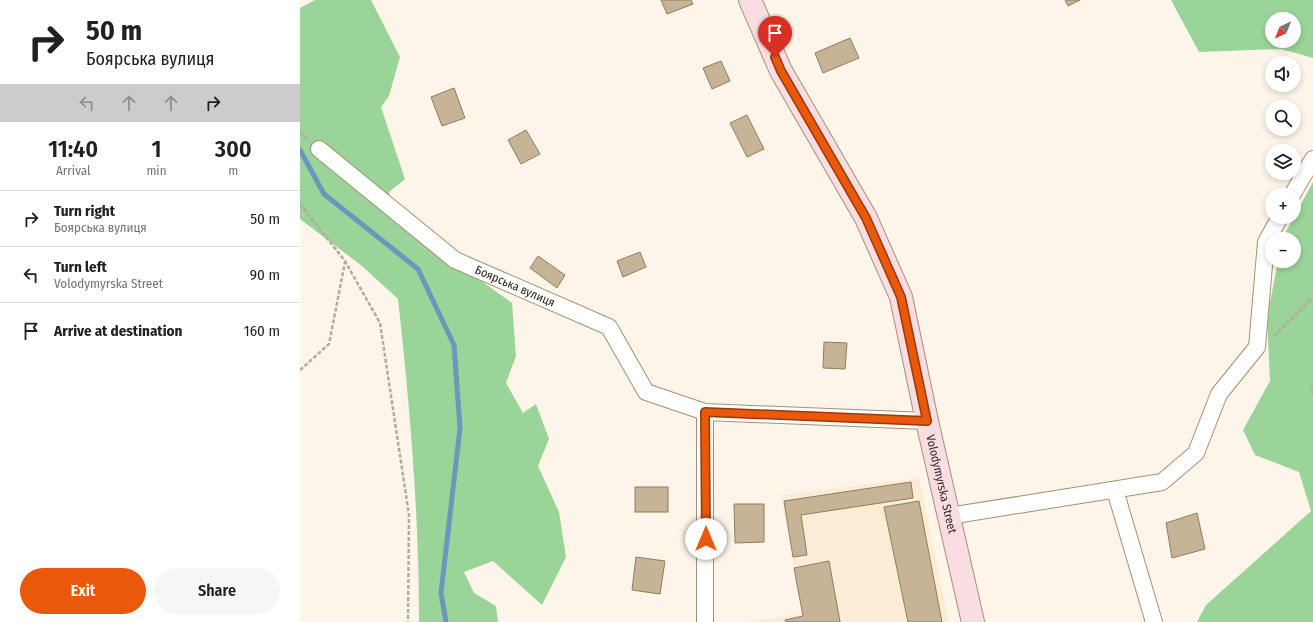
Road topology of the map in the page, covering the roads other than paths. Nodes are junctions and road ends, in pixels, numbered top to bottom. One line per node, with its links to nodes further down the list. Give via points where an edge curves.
1 (750, 0): 7 (street, Volodymyrska Street, via 781,71 866,218 901,297)
2 (319, 149): 6 (street, Боярська вулиця, via 454,260 609,327 646,392)
3 (1313, 159): 4 (street)
4 (1296, 188)
5 (1276, 224): 8 (street, via 1266,242 1257,346 1218,394 1196,453 1162,482)
6 (705, 412): 7 (street, Боярська вулиця); 10 (street)
7 (927, 421): 9 (street, Volodymyrska Street)
8 (1115, 490): 9 (street); 12 (street)
9 (949, 516): 11 (street, Volodymyrska Street)
10 (705, 622)
11 (973, 622)
12 (1154, 622)

